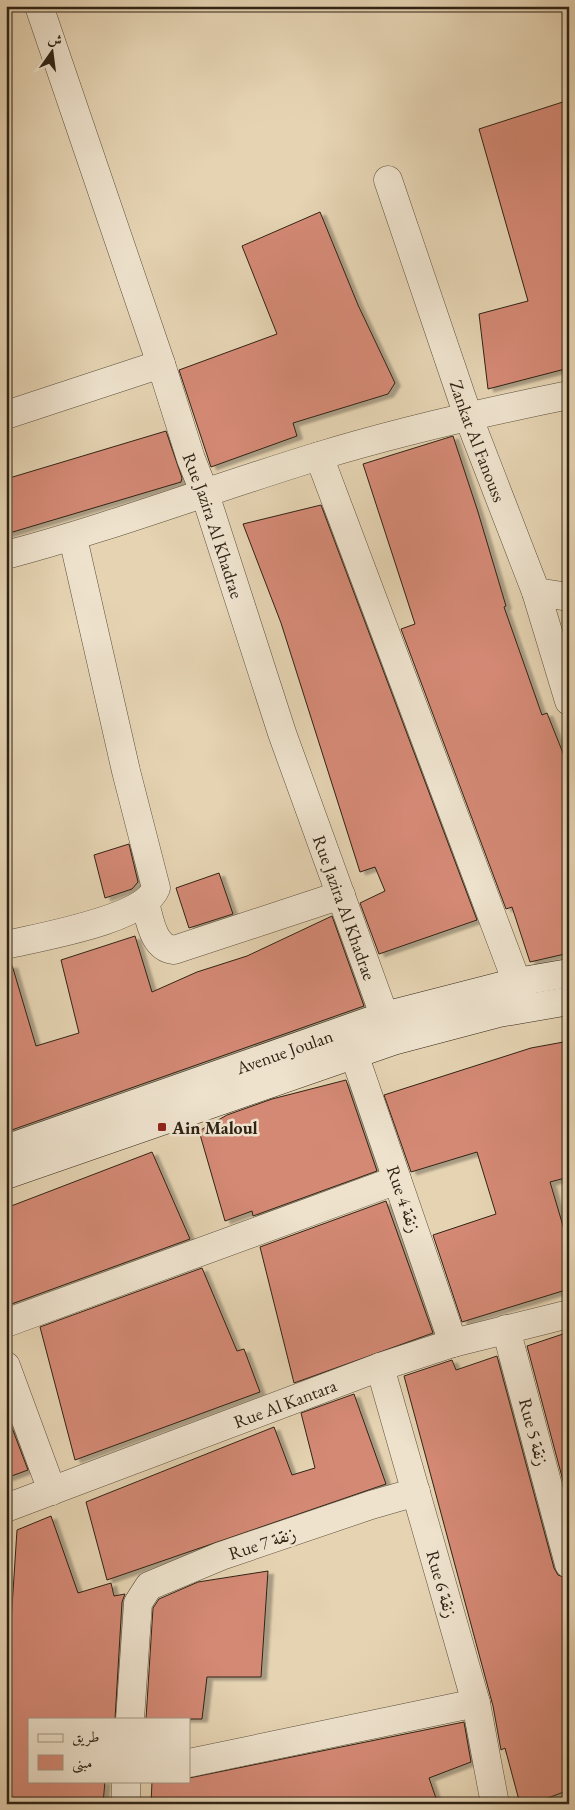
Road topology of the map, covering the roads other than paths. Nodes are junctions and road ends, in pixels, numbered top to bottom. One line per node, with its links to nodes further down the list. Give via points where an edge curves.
1 (39, 6): 3 (street, Rue Jazira Al Khadrae)
2 (388, 180): 6 (street, Zankat Al Fanouss)
3 (161, 364): 5 (street); 8 (street, Rue Jazira Al Khadrae)
4 (569, 395): 6 (street)
5 (6, 415)
6 (468, 416): 7 (street); 11 (street, Zankat Al Fanouss)
7 (319, 456): 8 (street); 18 (street)
8 (205, 494): 9 (street); 14 (street, Rue Jazira Al Khadrae, via 282,733)
9 (73, 538): 10 (street); 15 (street, via 126,771 156,883 153,895)
10 (6, 555)
11 (536, 592): 12 (street); 13 (street, Zankat Al Fanouss)
12 (569, 597)
13 (569, 701)
14 (341, 895): 15 (street, via 174,950 166,949 157,941); 21 (street, Rue Jazira Al Khadrae)
15 (145, 903): 16 (street, via 94,924)
16 (6, 945)
17 (569, 973): 18 (street, Avenue Joulan)
18 (517, 982): 20 (street); 21 (street, Avenue Joulan)
19 (569, 1001): 20 (street, Avenue Joulan)
20 (527, 1008): 21 (street, Avenue Joulan)
21 (389, 1029): 22 (street, Avenue Joulan); 23 (street, Avenue Joulan)
22 (354, 1054): 24 (street, Avenue Joulan); 25 (street, Rue 4 زنقة)
23 (6, 1150)
24 (6, 1175)
25 (397, 1180): 27 (street); 29 (street, Rue 4 زنقة)
26 (569, 1314): 28 (street, Rue Al Kantara)
27 (6, 1324)
28 (506, 1329): 29 (street, Rue Al Kantara); 35 (street, Rue 5 زنقة)
29 (453, 1343): 31 (street, Rue Al Kantara)
30 (6, 1366): 32 (street)
31 (380, 1367): 32 (street, Rue Al Kantara); 33 (street, Rue 6 زنقة)
32 (52, 1490): 34 (street, Rue Al Kantara)
33 (416, 1492): 36 (street, Rue 6 زنقة); 37 (street, Rue 7 زنقة, via 222,1556 159,1581 143,1594 138,1603)
34 (6, 1508)
35 (569, 1564)
36 (476, 1703): 38 (street); 41 (street, Rue 6 زنقة)
37 (130, 1718)
38 (190, 1763)
39 (126, 1782): 40 (street)
40 (126, 1804)
41 (495, 1804)

